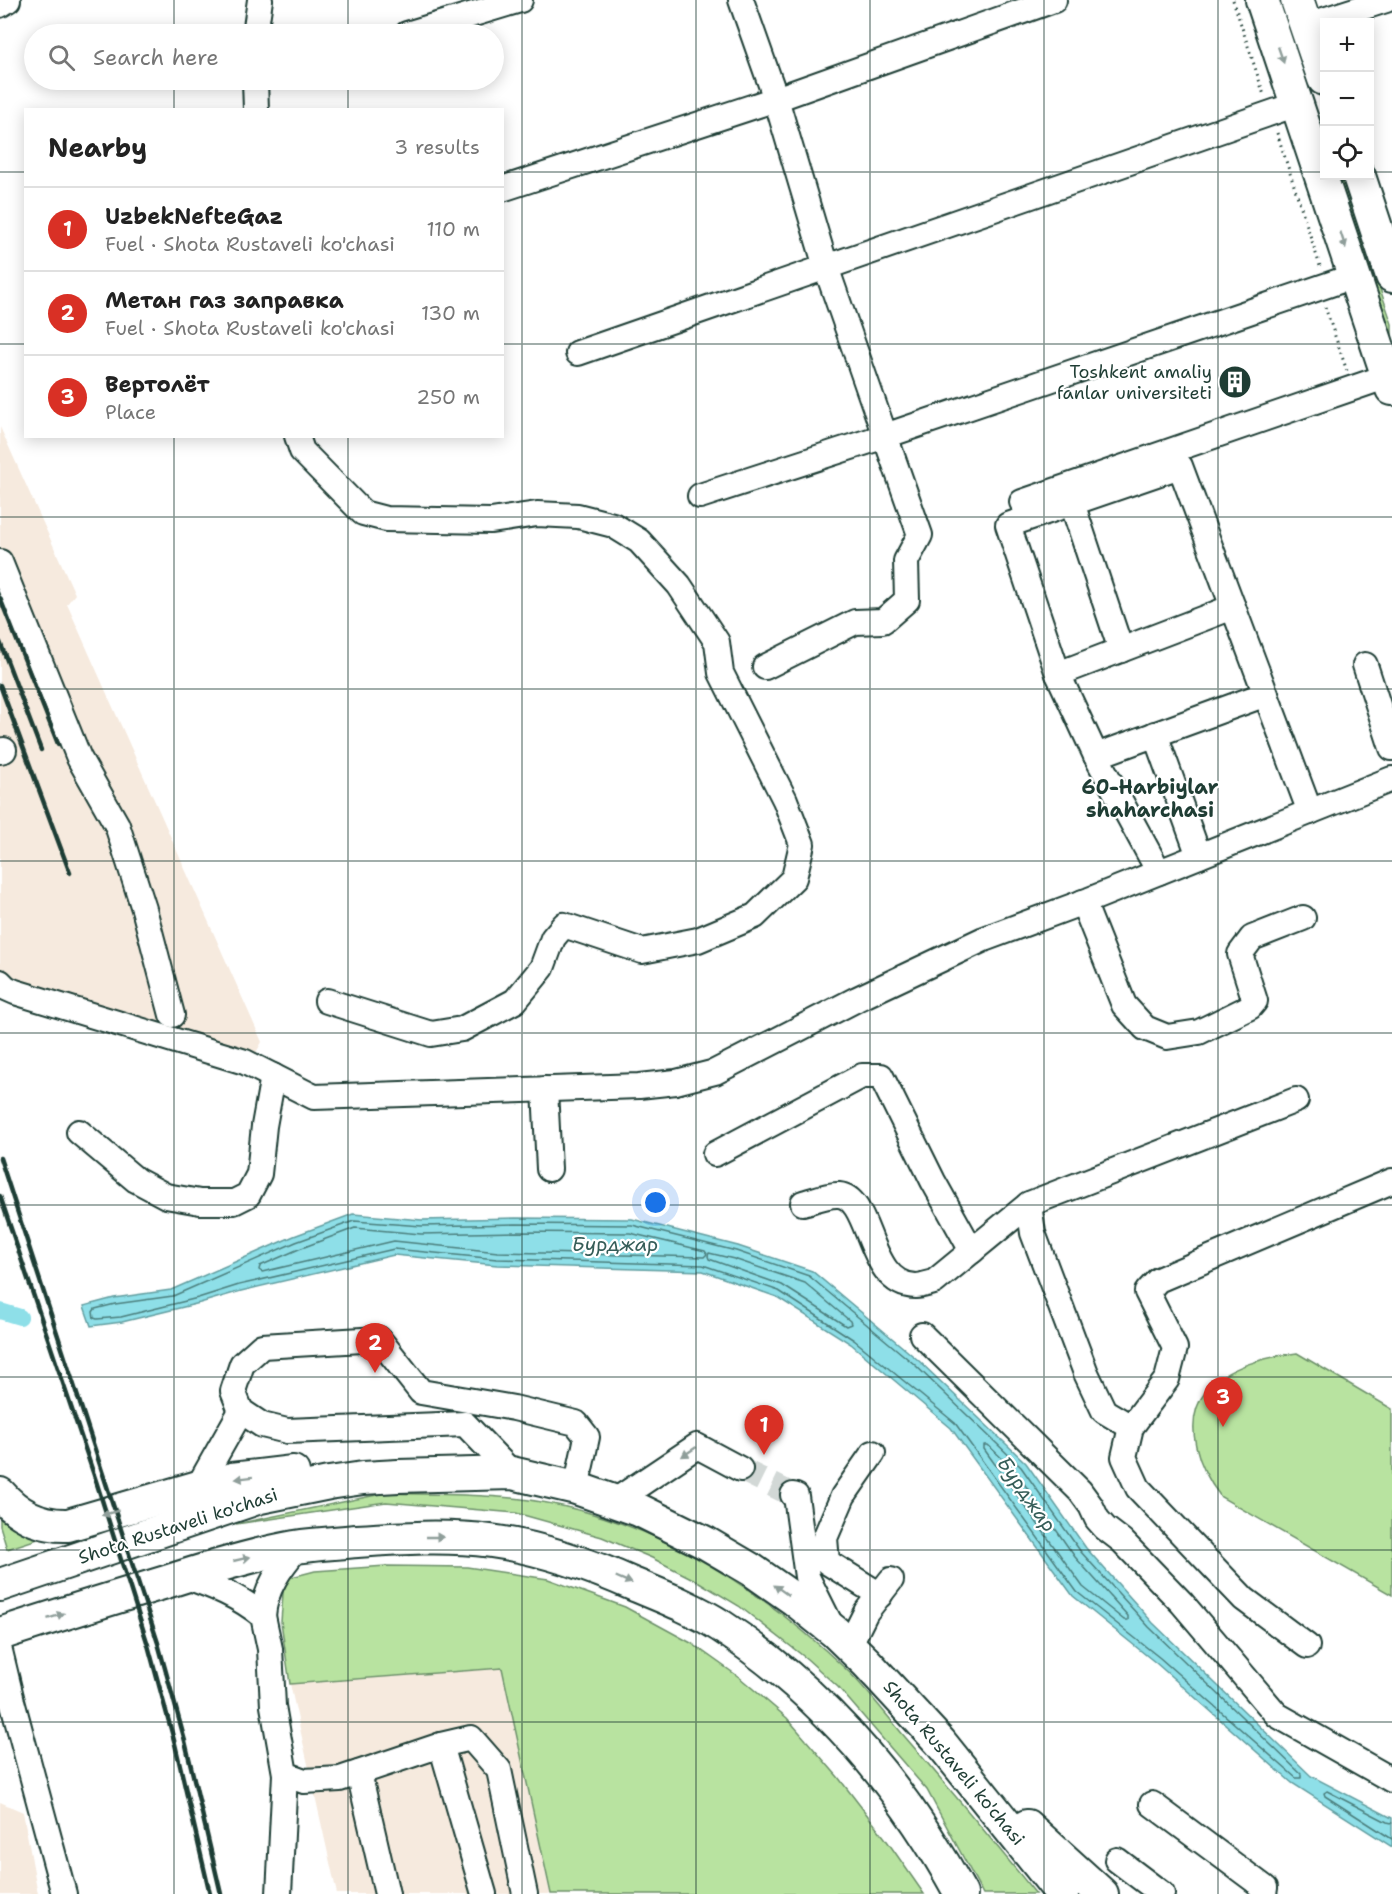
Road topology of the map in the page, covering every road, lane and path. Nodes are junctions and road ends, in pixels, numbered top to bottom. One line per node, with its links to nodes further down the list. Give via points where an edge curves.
1 (8, 0): 9 (street)
2 (260, 0): 11 (street)
3 (520, 0): 12 (street)
4 (741, 0): 15 (street)
5 (1054, 0): 15 (street)
6 (1233, 0): 17 (path)
7 (1262, 0): 17 (main road, one-way to 17)
8 (1386, 0): 10 (street)
9 (0, 5)
10 (1301, 13): 13 (main road)
11 (256, 24)
12 (440, 24)
13 (1322, 72)
14 (255, 90): 16 (street)
15 (776, 99): 21 (street); 22 (street)
16 (256, 108)
17 (1283, 108): 18 (main road); 22 (street); 24 (path)
18 (1320, 166)
19 (1324, 180): 24 (main road, one-way to 24)
20 (1360, 180): 23 (main road)
21 (504, 188)
22 (826, 267): 25 (street); 28 (street)
23 (1392, 276)
24 (1340, 281): 26 (main road); 27 (path, via 1322,297); 28 (street)
25 (578, 353)
26 (1390, 383): 27 (street)
27 (1353, 388): 31 (street)
28 (885, 436): 30 (street); 37 (street, via 920,535 906,561 907,600 883,621 855,622)
29 (298, 438): 50 (street, via 302,451 363,513 410,520 578,516 613,525 639,542 679,585 717,642 721,673 785,801 802,844 794,878 755,916 698,940 642,951 564,925 553,938 542,968 515,1001 462,1029 431,1034)
30 (700, 496)
31 (1022, 502)
32 (1072, 503): 34 (street, via 1180,466); 35 (street); 38 (street, via 1008,525)
33 (0, 562): 51 (street, via 79,758 117,825)
34 (1233, 607): 35 (street); 39 (street)
35 (1121, 650): 38 (street)
36 (1365, 665): 41 (street)
37 (765, 667)
38 (1058, 675): 42 (street)
39 (1266, 694): 40 (street); 44 (street)
40 (1155, 734): 42 (street); 45 (street)
41 (1392, 748)
42 (1096, 756): 46 (street)
43 (1392, 779): 44 (street)
44 (1310, 812): 45 (street)
45 (1199, 856): 46 (street)
46 (1159, 872): 47 (street)
47 (1083, 902): 48 (street, via 1124,1005 1145,1028 1167,1036 1199,1032 1250,1007 1255,1001 1240,954 1252,938); 53 (street, via 984,939 715,1072 657,1085)
48 (1303, 918)
49 (0, 982): 52 (street, via 15,992 245,1062)
50 (327, 1001)
51 (172, 1015)
52 (273, 1076): 53 (street, via 314,1097); 55 (street, via 259,1173 248,1195 234,1202 166,1196 136,1180)
53 (545, 1089): 57 (street)
54 (1296, 1100): 60 (street)
55 (79, 1132)
56 (715, 1154): 61 (street, via 862,1076 881,1076)
57 (549, 1170)
58 (1392, 1181): 64 (street, via 1158,1280 1147,1292 1175,1348 1167,1379)
59 (802, 1203): 61 (street, via 840,1195 850,1200 861,1215 880,1262 893,1278 904,1284 934,1282)
60 (1029, 1204): 61 (street); 64 (street, via 1033,1233 1086,1373 1104,1411)
61 (972, 1251)
62 (922, 1335): 86 (street, via 1080,1491 1096,1519 1182,1603 1277,1715)
63 (241, 1411): 67 (street, via 262,1425 287,1431 465,1424); 68 (street); 69 (street, via 233,1391 242,1364 262,1346 379,1339 421,1392 576,1423 587,1437)
64 (1131, 1427): 79 (street, via 1125,1457 1138,1488 1244,1599)
65 (873, 1453): 78 (street, via 843,1496 825,1538 827,1562 886,1587)
66 (740, 1469): 72 (street, one-way to 72, via 697,1446)
67 (512, 1473): 68 (main road, one-way to 68, via 431,1464 389,1465 270,1474); 69 (main road, Shota Rustaveli ko'chasi); 75 (main road, Shota Rustaveli ko'chasi, via 363,1478 282,1492)
68 (198, 1487): 70 (main road, one-way to 70, via 68,1525 46,1524 30,1518)
69 (576, 1488): 72 (main road, Shota Rustaveli ko'chasi)
70 (0, 1494)
71 (793, 1495): 78 (street, via 807,1577)
72 (615, 1501): 78 (main road, Shota Rustaveli ko'chasi, one-way to 72, via 795,1600 743,1565 706,1543)
73 (298, 1547): 74 (main road, one-way to 73, via 226,1562); 76 (street, via 273,1580); 94 (main road, one-way to 94, via 449,1537 520,1546 573,1559 720,1625 794,1681 873,1761 910,1808)
74 (184, 1576): 76 (street, via 233,1595); 77 (main road, one-way to 74)
75 (0, 1585)
76 (262, 1616): 85 (street, via 270,1649 273,1706)
77 (0, 1634)
78 (842, 1639): 83 (main road, Shota Rustaveli ko'chasi)
79 (1307, 1646)
80 (0, 1652): 81 (street)
81 (8, 1718): 89 (street)
82 (441, 1745): 84 (street); 92 (street); 93 (street, via 471,1738 499,1770)
83 (960, 1765): 95 (main road, Shota Rustaveli ko'chasi); 96 (main road)
84 (358, 1773): 85 (street, via 340,1779 304,1781); 91 (street)
85 (285, 1774): 90 (street)
86 (1392, 1780)
87 (1152, 1804): 98 (street, via 1264,1888)
88 (1117, 1860): 97 (street)
89 (64, 1894)
90 (279, 1894)
91 (387, 1894)
92 (484, 1894)
93 (525, 1894)
94 (962, 1894)
95 (1062, 1894)
96 (1102, 1894)
97 (1162, 1894)
98 (1264, 1894)

